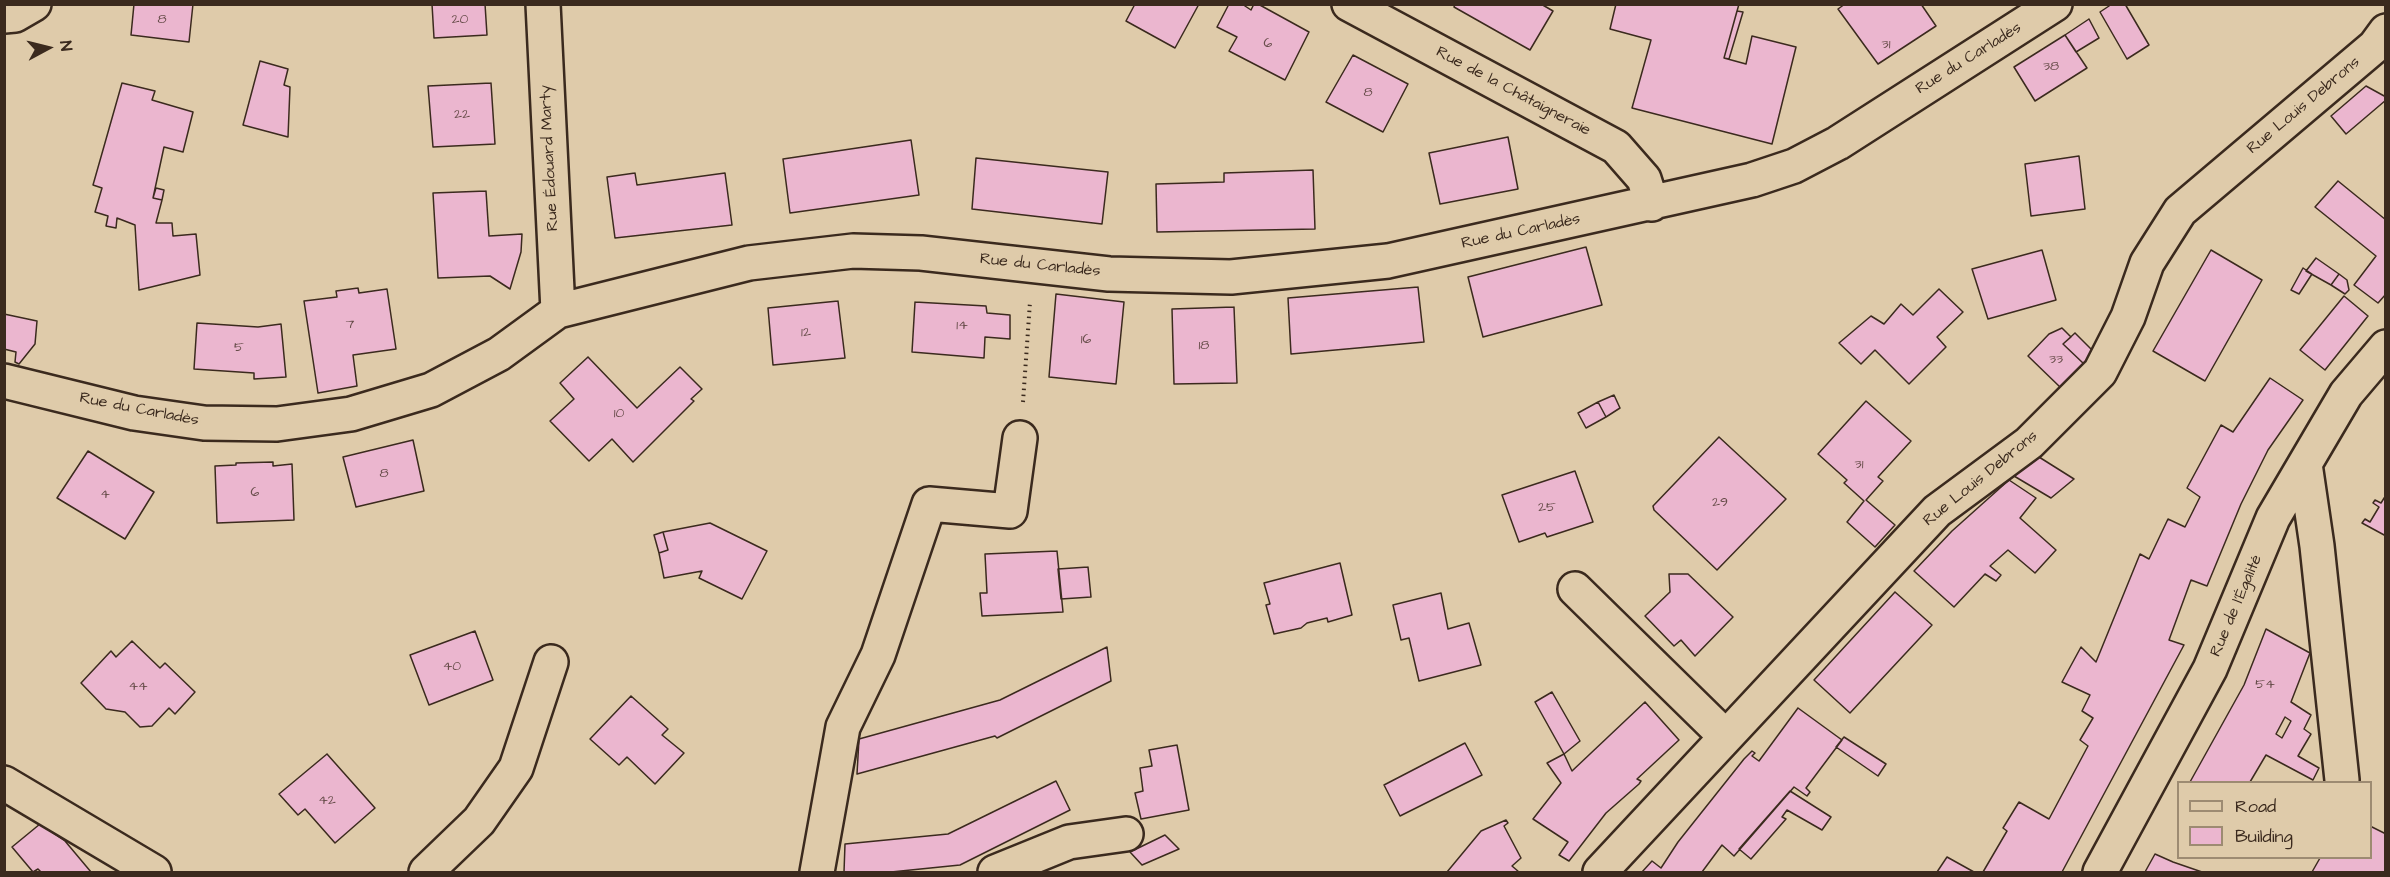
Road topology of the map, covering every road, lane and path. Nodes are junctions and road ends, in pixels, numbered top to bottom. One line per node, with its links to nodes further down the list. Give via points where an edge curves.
1 (34, 4): 5 (street, via 15,15)
2 (543, 4): 9 (street, Rue Édouard Marty)
3 (1349, 4): 7 (street, Rue de la Châtaigneraie, via 1616,147 1644,178)
4 (2055, 4): 7 (street, Rue du Carladès, via 1838,143 1794,165 1752,180)
5 (4, 16)
6 (2385, 31): 16 (street, Rue Louis Debrons, via 2375,46 2180,211 2147,263 2128,317 2100,372 2029,443 1937,511)
7 (1652, 204): 8 (street, Rue du Carladès, via 1388,261 1231,278 1109,274)
8 (1033, 266): 9 (street, Rue du Carladès, via 921,253 853,251 749,263); 12 (path)
9 (558, 311): 11 (street, Rue du Carladès, via 499,354 431,390 351,414 277,424 204,423 134,413)
10 (2385, 347): 13 (street, Rue de l'Égalité, via 2346,394)
11 (4, 381)
12 (1020, 438): 22 (street, via 1010,511 929,504 878,655 843,727)
13 (2305, 464): 17 (street); 25 (street, Rue de l'Égalité, via 2273,518 2210,669)
14 (1575, 589): 16 (street)
15 (550, 662): 21 (street, via 516,768 479,821)
16 (1726, 737): 24 (street, Rue Louis Debrons)
17 (2342, 780)
18 (4, 783): 20 (street)
19 (1126, 834): 23 (street, via 1069,842)
20 (154, 873)
21 (426, 873)
22 (817, 873)
23 (995, 873)
24 (1600, 873)
25 (2100, 873)

